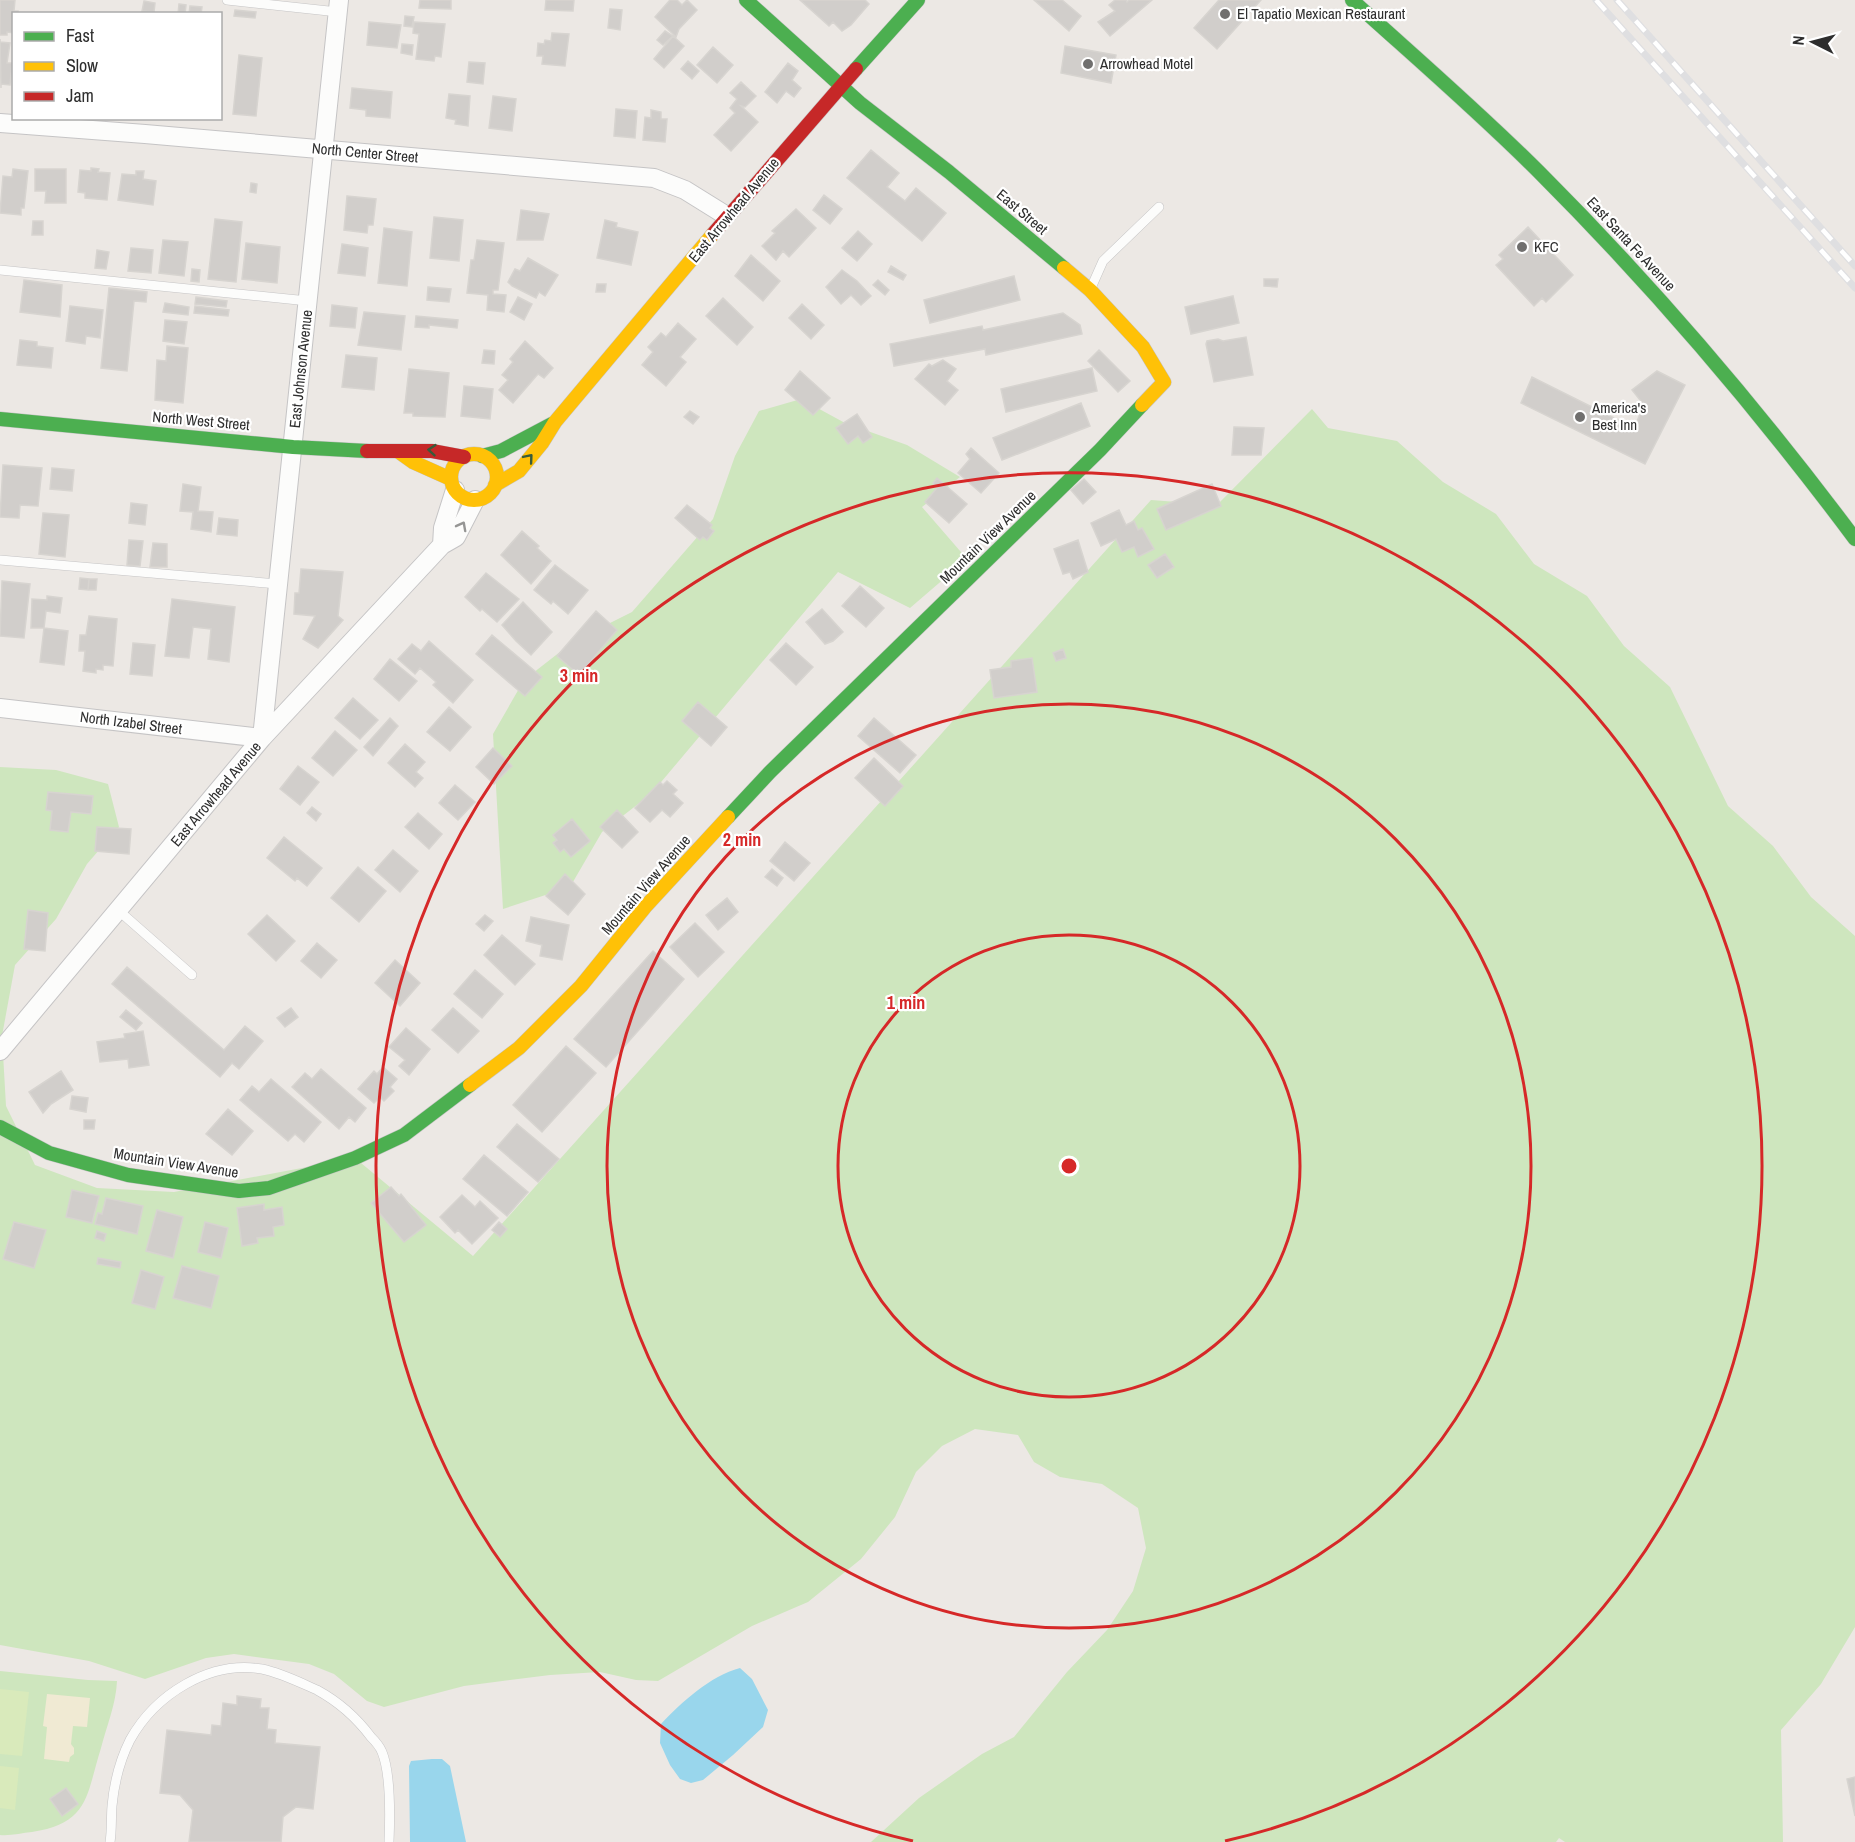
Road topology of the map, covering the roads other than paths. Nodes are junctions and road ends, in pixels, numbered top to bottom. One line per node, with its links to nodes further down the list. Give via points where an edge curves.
1 (227, 0): 5 (lane)
2 (746, 0): 6 (street, East Street)
3 (1352, 0): 24 (street, East Santa Fe Avenue, via 1529,162 1629,266 1751,403)
4 (910, 3): 6 (street, East Arrowhead Avenue)
5 (339, 6): 8 (street, East Johnson Avenue)
6 (841, 85): 12 (street, East Street); 16 (street, East Arrowhead Avenue)
7 (0, 123): 8 (street, North Center Street)
8 (324, 149): 10 (street, North Center Street, via 654,178 685,190); 13 (street, East Johnson Avenue)
9 (1159, 207): 12 (lane, via 1103,261)
10 (722, 213)
11 (0, 270): 13 (lane)
12 (1090, 290): 14 (street, East Street, via 1143,346)
13 (308, 301): 17 (street, East Johnson Avenue)
14 (1164, 382): 33 (street, Mountain View Avenue, via 1100,450 770,772 645,907 566,1002 519,1048 404,1135 355,1158 269,1188 239,1191 128,1175 49,1153)
15 (0, 419): 17 (street, North West Street)
16 (555, 423): 19 (street, East Arrowhead Avenue, via 501,451); 22 (street, East Arrowhead Avenue, one-way to 16, via 519,471)
17 (293, 447): 18 (street, North West Street); 27 (street, East Johnson Avenue)
18 (399, 452): 20 (street, North West Street, one-way to 18, via 438,450); 21 (street, North West Street)
19 (482, 456): 20 (street); 22 (street, via 494,468)
20 (464, 457): 21 (street, via 452,470)
21 (453, 484): 23 (street, via 460,496); 25 (street)
22 (495, 485): 23 (street, via 484,498)
23 (475, 500): 25 (street, East Arrowhead Avenue, one-way to 23, via 456,537)
24 (1855, 539)
25 (442, 545): 29 (street, East Arrowhead Avenue)
26 (0, 560): 27 (lane)
27 (278, 584): 29 (street, East Johnson Avenue)
28 (0, 708): 29 (street, North Izabel Street)
29 (262, 738): 30 (street, East Arrowhead Avenue)
30 (118, 910): 31 (lane); 32 (street, East Arrowhead Avenue)
31 (192, 975)
32 (0, 1051)
33 (0, 1128)
34 (110, 1842): 35 (lane, via 114,1785 131,1740 147,1715 167,1696 195,1680 239,1668 285,1675 333,1699 359,1720 382,1751 389,1787)
35 (389, 1842)

